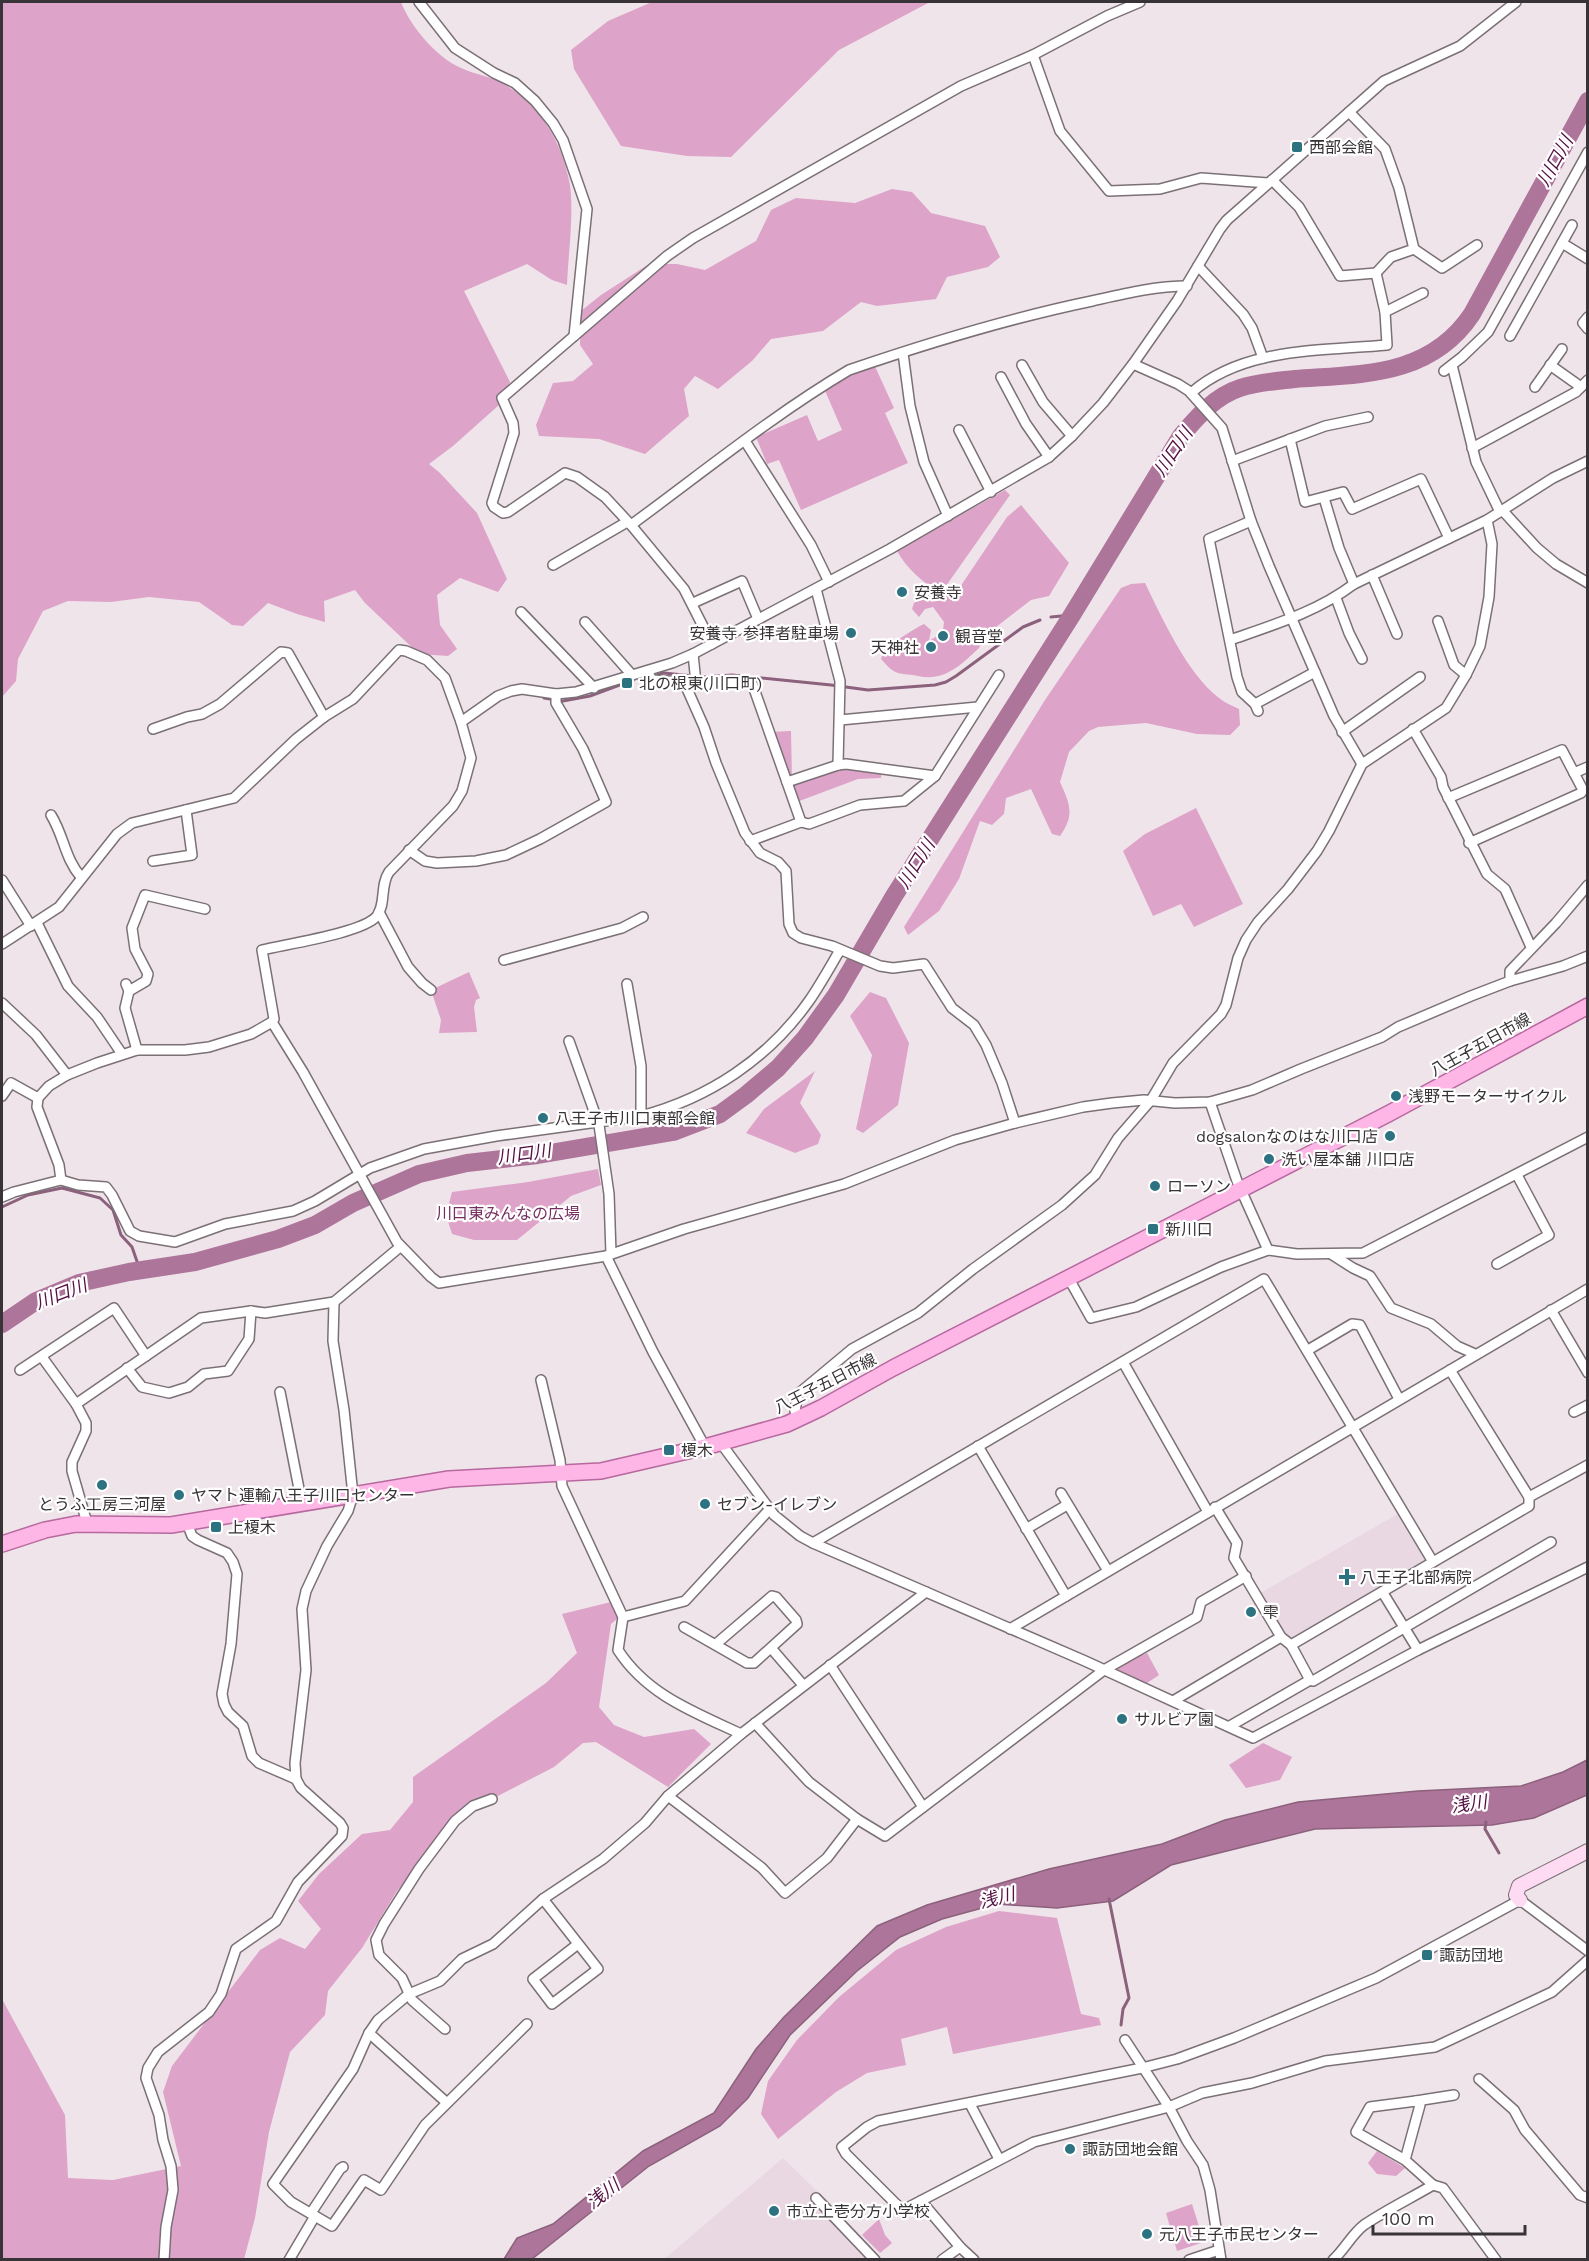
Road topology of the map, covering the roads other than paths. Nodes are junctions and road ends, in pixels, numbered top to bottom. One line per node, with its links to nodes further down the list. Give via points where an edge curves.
1 (419, 2): 22 (street, via 455,48 515,83 541,108 563,140 587,208)
2 (1140, 2): 4 (street)
3 (1516, 2): 5 (street, via 1460,46 1384,81)
4 (1033, 55): 7 (street, via 1060,131 1109,191 1160,189 1201,178); 22 (street, via 961,86 693,238)
5 (1349, 112): 7 (street); 11 (street, via 1386,149)
6 (1587, 152): 18 (street)
7 (1270, 181): 13 (street, via 1227,220); 14 (street, via 1299,207 1340,276)
8 (1572, 225): 9 (street)
9 (1562, 243): 12 (street); 20 (street)
10 (1477, 245): 11 (street, via 1442,268)
11 (1414, 249): 14 (street, via 1391,257)
12 (1587, 259)
13 (1198, 266): 15 (street); 26 (street, via 1243,314)
14 (1376, 273): 17 (street)
15 (1187, 286): 25 (street, via 1045,311); 27 (street)
16 (1423, 294): 17 (street)
17 (1385, 312): 26 (street, via 1387,345)
18 (1498, 316): 20 (street); 39 (street, via 1483,337 1448,368)
19 (1587, 318): 21 (street, via 1583,323)
20 (1516, 326): 23 (street)
21 (1587, 329)
22 (574, 336): 49 (street, via 502,398 514,433 492,503 498,512 508,512 565,473 605,497)
23 (1510, 336)
24 (1562, 350): 29 (street)
25 (903, 353): 38 (street, via 849,370); 46 (street, via 910,406 924,462)
26 (1263, 358): 33 (street, via 1237,365)
27 (1133, 364): 33 (street); 36 (street)
28 (1022, 365): 36 (street, via 1043,402)
29 (1550, 365): 31 (street); 32 (street)
30 (1001, 377): 40 (street)
31 (1584, 384): 39 (street)
32 (1535, 387)
33 (1191, 393): 41 (street, via 1222,428)
34 (1368, 417): 37 (street)
35 (959, 430): 43 (street)
36 (1072, 436): 40 (street)
37 (1290, 438): 41 (street); 44 (street, via 1305,502)
38 (744, 441): 49 (street); 55 (street, via 811,544)
39 (1472, 448): 45 (street)
40 (1049, 457): 43 (street)
41 (1232, 461): 48 (street)
42 (1587, 461): 45 (street)
43 (991, 492): 46 (street)
44 (1324, 498): 50 (street, via 1343,492 1352,509 1421,479); 57 (street)
45 (1501, 512): 47 (street); 54 (street, via 1556,564)
46 (948, 516): 55 (street)
47 (1487, 520): 50 (street); 75 (street, via 1492,544 1489,597 1480,646)
48 (1251, 521): 62 (street); 67 (street, via 1209,539)
49 (629, 524): 51 (street); 60 (street)
50 (1449, 538): 53 (street)
51 (553, 565)
52 (1587, 572): 54 (street)
53 (1372, 575): 57 (street); 66 (street)
54 (1579, 577): 56 (street)
55 (829, 582): 58 (street)
56 (1587, 583)
57 (1353, 584): 59 (street)
58 (816, 589): 63 (street); 83 (street, via 840,686)
59 (1336, 598): 62 (street); 70 (street)
60 (693, 603): 63 (street, via 742,581); 68 (street)
61 (521, 612): 79 (street)
62 (1292, 618): 67 (street); 72 (street)
63 (758, 619): 68 (street)
64 (1438, 621): 75 (street, via 1454,665)
65 (585, 622): 73 (street)
66 (1397, 634)
67 (1230, 640): 72 (street, via 1242,692 1256,708)
68 (712, 644): 69 (street)
69 (693, 654): 71 (street); 77 (street)
70 (1362, 659)
71 (647, 671): 73 (street); 78 (street, via 652,680)
72 (1315, 672): 87 (street)
73 (632, 675): 79 (street)
74 (999, 675): 81 (street)
75 (1466, 675): 86 (street, via 1446,708)
76 (1420, 677): 87 (street)
77 (696, 679): 78 (street); 93 (street, via 752,683)
78 (684, 682): 98 (street)
79 (594, 688): 80 (street)
80 (556, 698): 84 (street, via 522,689 511,691); 100 (street, via 606,802 506,855 437,863 425,861)
81 (978, 707): 83 (street); 92 (street)
82 (324, 717): 84 (street, via 353,699 399,650 427,660 440,671); 85 (street, via 285,651 211,709); 95 (street, via 234,798)
83 (840, 720): 89 (street)
84 (461, 722): 100 (street, via 471,758 462,791 453,806)
85 (153, 729)
86 (1413, 729): 88 (street); 94 (street, via 1441,777)
87 (1342, 732): 88 (street)
88 (1362, 764): 126 (street, via 1317,851 1246,940 1221,1014 1173,1063)
89 (838, 765): 92 (street); 93 (street)
90 (1587, 767): 91 (street)
91 (1574, 773): 94 (street, via 1562,750); 99 (street, via 1583,790 1581,794)
92 (935, 776): 97 (street, via 904,801 860,805 810,824)
93 (788, 782): 97 (street)
94 (1448, 798): 99 (street)
95 (186, 810): 101 (street, via 192,855); 102 (street, via 132,824 117,834)
96 (51, 815): 102 (street, via 72,867)
97 (801, 822): 98 (street)
98 (750, 841): 111 (street, via 786,871 793,933)
99 (1469, 843): 110 (street, via 1487,874 1505,889)
100 (409, 850): 106 (street, via 385,877)
101 (153, 861)
102 (81, 877): 108 (street, via 59,907)
103 (2, 880): 108 (street)
104 (1587, 885): 110 (street)
105 (205, 909): 121 (street, via 145,895 132,928 135,948 148,974 146,981 127,988 125,1008)
106 (379, 912): 116 (street, via 408,967); 119 (street, via 366,924 262,950)
107 (643, 916): 113 (street, via 611,932)
108 (34, 924): 109 (street); 122 (street, via 68,986 97,1017)
109 (2, 944)
110 (1531, 947): 114 (street, via 1510,971)
111 (842, 951): 128 (street, via 797,1016 756,1060 698,1095); 129 (street, via 893,968 924,964 952,1008 974,1025 986,1045)
112 (1587, 956): 114 (street)
113 (504, 960)
114 (1510, 981): 127 (street, via 1252,1090)
115 (627, 984): 128 (street, via 641,1066)
116 (431, 990)
117 (2, 1004): 123 (street, via 36,1035)
118 (1587, 1006): 135 (main road, 八王子五日市線)
119 (272, 1022): 121 (street, via 251,1034 209,1047); 133 (street)
120 (569, 1041): 130 (street)
121 (137, 1050): 122 (street)
122 (122, 1054): 123 (street)
123 (67, 1075): 125 (street)
124 (2, 1096): 125 (street, via 11,1083)
125 (38, 1098): 134 (street, via 37,1107)
126 (1151, 1100): 127 (street); 129 (street, via 1083,1107); 162 (street, via 1118,1138 1095,1175 1062,1205 918,1313 852,1349 798,1394 795,1411)
127 (1210, 1102): 135 (street)
128 (641, 1116): 130 (street)
129 (1015, 1123): 140 (street, via 955,1140 821,1191 684,1228)
130 (598, 1124): 133 (street, via 439,1145 370,1168); 140 (street, via 609,1194)
131 (1587, 1137): 132 (street)
132 (1517, 1175): 139 (street, via 1363,1253); 141 (street, via 1549,1235)
133 (361, 1177): 134 (street, via 293,1211 225,1224 169,1242 130,1231 106,1187); 137 (street)
134 (61, 1180): 136 (street)
135 (1240, 1190): 138 (street); 142 (main road, 八王子五日市線)
136 (2, 1197)
137 (400, 1246): 140 (street, via 439,1283); 144 (street)
138 (1268, 1250): 139 (street); 142 (street, via 1150,1302 1091,1317)
139 (1331, 1254): 148 (street, via 1371,1276 1391,1308 1431,1324 1457,1346)
140 (609, 1255): 164 (street, via 640,1327)
141 (1497, 1264)
142 (1069, 1279): 162 (main road, 八王子五日市線)
143 (1587, 1289): 145 (street)
144 (334, 1302): 146 (street, via 264,1313); 169 (street, via 333,1341)
145 (1551, 1310): 148 (street); 155 (street)
146 (251, 1311): 149 (street, via 201,1318); 152 (street, via 249,1339 228,1371 204,1374 188,1387 169,1393 142,1388)
147 (1308, 1350): 151 (street, via 1264,1279); 158 (street, via 1352,1324 1360,1325); 163 (street)
148 (1475, 1354): 154 (street)
149 (146, 1356): 150 (street, via 114,1308); 152 (street)
150 (42, 1357): 153 (street); 159 (street)
151 (1123, 1362): 165 (street); 174 (street)
152 (127, 1368): 159 (street)
153 (20, 1370)
154 (1450, 1370): 158 (street); 170 (street)
155 (1587, 1373)
156 (541, 1380): 167 (street)
157 (280, 1392): 171 (street)
158 (1399, 1399): 163 (street)
159 (76, 1404): 175 (street, via 86,1431 72,1471)
160 (1587, 1405): 161 (street)
161 (1574, 1412)
162 (799, 1419): 164 (main road, 八王子五日市線)
163 (1353, 1427): 174 (street); 181 (street)
164 (713, 1444): 167 (main road, 八王子五日市線, via 601,1471); 173 (street)
165 (978, 1446): 177 (street); 179 (street)
166 (1587, 1465): 170 (street)
167 (561, 1474): 169 (main road, 八王子五日市線, via 459,1478); 188 (street, via 562,1486)
168 (1061, 1493): 172 (street)
169 (353, 1496): 171 (main road, 八王子五日市線); 205 (street, via 314,1572 302,1609 306,1670 297,1735)
170 (1529, 1497): 181 (street, via 1529,1506)
171 (302, 1504): 176 (main road, 八王子五日市線)
172 (1067, 1505): 177 (street); 183 (street)
173 (769, 1510): 179 (street); 188 (street, via 685,1601)
174 (1212, 1510): 183 (street); 184 (street, via 1237,1543 1234,1558)
175 (87, 1523): 176 (main road, 八王子五日市線); 180 (main road, 八王子五日市線, via 45,1530)
176 (187, 1523): 205 (street, via 192,1536 227,1553 237,1574 224,1704 243,1726 252,1756)
177 (1026, 1528): 187 (street)
178 (1551, 1542): 191 (street)
179 (813, 1543): 185 (street)
180 (2, 1544)
181 (1433, 1562): 186 (street)
182 (1587, 1568): 196 (street)
183 (1108, 1571): 187 (street)
184 (1246, 1576): 192 (street); 198 (street, via 1201,1602 1197,1617)
185 (926, 1593): 190 (street); 197 (street)
186 (1383, 1593): 191 (street); 194 (street)
187 (1066, 1596): 190 (street)
188 (623, 1617): 204 (street, via 618,1650 645,1683 664,1698)
189 (684, 1627): 193 (street)
190 (1010, 1629): 198 (street)
191 (1405, 1629): 196 (street); 199 (street)
192 (1281, 1637): 194 (street); 201 (street)
193 (716, 1644): 195 (street, via 747,1663 754,1663); 195 (street, via 772,1596 797,1624)
194 (1290, 1645): 199 (street)
195 (771, 1648): 200 (street)
196 (1418, 1650): 203 (street, via 1253,1738)
197 (830, 1665): 200 (street); 208 (street)
198 (1104, 1670): 201 (street); 208 (street)
199 (1310, 1680): 203 (street)
200 (803, 1685): 202 (street)
201 (1173, 1701): 203 (street)
202 (755, 1723): 204 (street); 209 (street, via 809,1782)
203 (1230, 1726)
204 (741, 1734): 206 (street)
205 (296, 1779): 238 (street, via 309,1797 339,1823 342,1836 298,1882 276,1922 236,1949 221,1994 209,2012 158,2052 148,2068 146,2078 171,2166 173,2190)
206 (668, 1796): 209 (street, via 762,1868 785,1893 827,1858); 211 (street, via 645,1823 603,1859)
207 (492, 1799): 216 (street, via 473,1806 449,1829 418,1869 376,1940 379,1954 402,1978)
208 (923, 1808): 209 (street, via 885,1836)
209 (857, 1819)
210 (1587, 1851): 212 (street, via 1519,1886 1516,1891)
211 (543, 1899): 213 (street); 216 (street, via 493,1944 462,1959 440,1981)
212 (1520, 1900): 214 (street); 221 (street, via 1376,1978 1234,2038)
213 (578, 1944): 213 (street, via 533,1979 552,2004 598,1969)
214 (1587, 1951)
215 (1587, 1960): 227 (street, via 1552,1992 1435,2047 1325,2061 1202,2093)
216 (408, 1994): 218 (street); 219 (street)
217 (527, 2024): 225 (street)
218 (445, 2029)
219 (369, 2033): 225 (street); 235 (street, via 353,2069 273,2184 291,2202)
220 (1125, 2040): 221 (street)
221 (1142, 2068): 226 (street); 227 (street)
222 (1479, 2079): 233 (street, via 1514,2110 1532,2138 1580,2195)
223 (1454, 2096): 224 (street)
224 (1416, 2101): 229 (street, via 1420,2105); 229 (street, via 1371,2108 1356,2132)
225 (446, 2102): 235 (street, via 425,2125 381,2190 364,2180 332,2226)
226 (970, 2103): 228 (street); 234 (street, via 878,2121 842,2147 902,2209)
227 (1169, 2107): 228 (street, via 1035,2142); 237 (street, via 1203,2165)
228 (999, 2159): 234 (street)
229 (1405, 2160): 231 (street)
230 (343, 2167): 235 (street)
231 (1433, 2185): 244 (street, via 1363,2226); 245 (street, via 1443,2188)
232 (816, 2198): 240 (street)
233 (1587, 2198)
234 (921, 2201): 236 (street)
235 (313, 2214): 239 (street)
236 (960, 2247): 241 (street); 242 (street)
237 (1220, 2255): 243 (street)
238 (164, 2259)
239 (289, 2259)
240 (875, 2259)
241 (942, 2259)
242 (974, 2259)
243 (1189, 2259)
244 (1333, 2259)
245 (1496, 2259)

